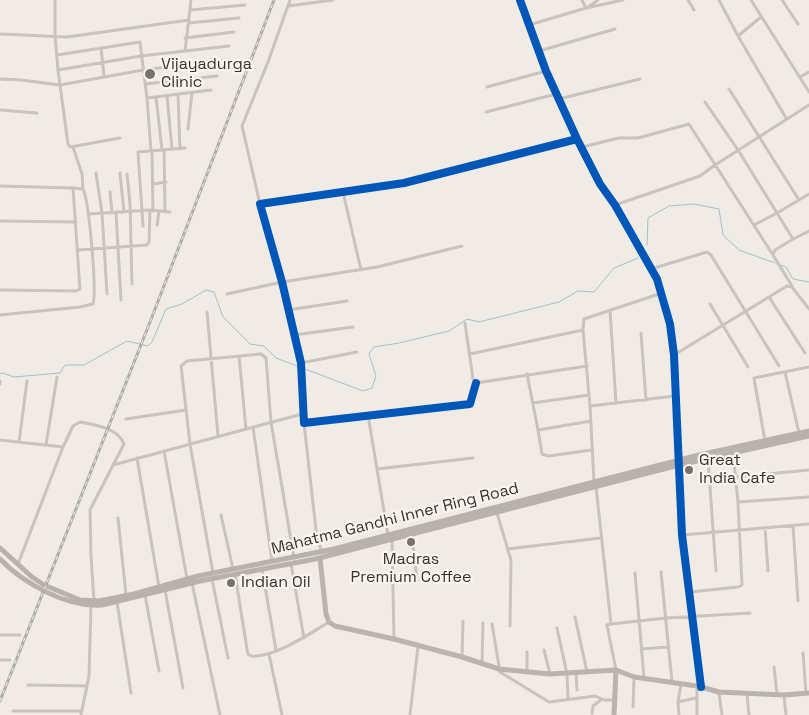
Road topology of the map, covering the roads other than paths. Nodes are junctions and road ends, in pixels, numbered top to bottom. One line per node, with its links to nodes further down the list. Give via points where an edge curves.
1 (55, 0): 26 (street)
2 (191, 0): 16 (street)
3 (290, 0): 14 (street)
4 (333, 0): 14 (street)
5 (520, 0): 22 (street)
6 (582, 0): 15 (street)
7 (598, 0): 15 (street)
8 (623, 0): 15 (street)
9 (688, 0): 17 (street)
10 (719, 0): 27 (street)
11 (751, 0): 18 (street)
12 (782, 0): 21 (street)
13 (245, 5): 16 (street)
14 (288, 6): 90 (street, via 242,126)
15 (586, 8): 22 (street)
16 (190, 10): 20 (street)
17 (694, 10)
18 (760, 17): 27 (street); 43 (street)
19 (239, 18): 20 (street)
20 (189, 22): 26 (street); 28 (street)
21 (798, 24)
22 (529, 25): 32 (street)
23 (615, 29): 32 (street)
24 (234, 32): 28 (street)
25 (0, 34): 26 (street)
26 (55, 36): 33 (street)
27 (738, 36): 64 (street)
28 (185, 38): 31 (street)
29 (229, 46): 31 (street)
30 (102, 48): 33 (street); 34 (street, via 140,42); 36 (street)
31 (185, 51): 34 (street)
32 (538, 51): 39 (street)
33 (57, 55): 37 (street)
34 (142, 56): 36 (street); 38 (street)
35 (225, 60): 38 (street)
36 (103, 62): 37 (street); 41 (street)
37 (58, 70): 46 (street)
38 (143, 70): 41 (street); 47 (street)
39 (546, 71): 48 (street); 54 (street)
40 (809, 72): 43 (street)
41 (104, 76): 46 (street)
42 (217, 76): 47 (street)
43 (800, 77): 51 (street)
44 (0, 79): 46 (street)
45 (640, 79): 58 (street)
46 (60, 84): 69 (street, via 68,144)
47 (145, 84): 57 (street)
48 (487, 87)
49 (729, 89): 66 (street)
50 (211, 90): 52 (street)
51 (809, 92)
52 (192, 93): 53 (street); 65 (street)
53 (178, 94): 55 (street); 72 (street)
54 (556, 94): 58 (street); 62 (street)
55 (167, 96): 56 (street); 74 (street)
56 (156, 97): 57 (street); 73 (street)
57 (147, 98): 76 (street)
58 (559, 99): 68 (street)
59 (705, 102): 75 (street)
60 (809, 105): 64 (street)
61 (0, 110): 63 (street)
62 (486, 112)
63 (37, 113)
64 (786, 118): 66 (street)
65 (188, 129)
66 (758, 136): 75 (street); 89 (street)
67 (120, 138): 69 (street)
68 (577, 139): 71 (street); 87 (street, via 404,183)
69 (73, 147): 85 (street, via 82,174)
70 (185, 148): 72 (street)
71 (582, 148): 77 (street, via 619,138 638,138 687,124); 91 (street)
72 (180, 149): 74 (street)
73 (163, 150): 74 (street); 76 (street); 81 (street)
74 (172, 150)
75 (738, 150): 77 (street); 99 (street)
76 (151, 151): 82 (street); 93 (street, via 138,153)
77 (715, 165): 91 (street, via 690,181); 104 (street)
78 (96, 173): 98 (street)
79 (120, 173): 95 (street)
80 (127, 174): 96 (street)
81 (166, 182): 82 (street); 97 (street, via 167,212)
82 (152, 184): 92 (street)
83 (0, 186): 84 (street)
84 (72, 188): 85 (street); 102 (street)
85 (83, 189): 100 (street)
86 (110, 192): 94 (street)
87 (343, 192): 90 (street); 116 (street)
88 (809, 194): 89 (street)
89 (799, 200): 99 (street)
90 (260, 204): 117 (street)
91 (614, 205): 115 (street)
92 (151, 210): 93 (street); 97 (street); 110 (street, via 148,244)
93 (142, 211): 96 (street); 105 (street)
94 (114, 212): 95 (street); 98 (street); 109 (street)
95 (124, 212): 96 (street)
96 (130, 212): 110 (street)
97 (159, 212): 103 (street)
98 (102, 213): 100 (street); 111 (street)
99 (777, 213): 104 (street); 107 (street)
100 (88, 214): 112 (street)
101 (0, 221): 102 (street)
102 (76, 222): 113 (street)
103 (157, 225)
104 (754, 225): 114 (street)
105 (143, 226)
106 (809, 231): 107 (street)
107 (793, 240): 114 (street, via 775,250)
108 (462, 246): 116 (street)
109 (117, 247): 110 (street); 111 (street); 125 (street)
110 (130, 247): 118 (street)
111 (104, 248): 112 (street); 122 (street)
112 (91, 249): 113 (street); 133 (street, via 94,300 90,305)
113 (77, 250): 120 (street, via 80,290)
114 (773, 255): 119 (street)
115 (651, 269): 121 (street); 131 (street, via 707,252)
116 (361, 270): 117 (street)
117 (282, 282): 123 (street); 128 (street)
118 (132, 284)
119 (792, 287): 124 (street, via 787,286); 130 (street)
120 (0, 290)
121 (662, 293): 129 (street); 143 (street)
122 (107, 294)
123 (226, 294)
124 (769, 297): 131 (street); 141 (street)
125 (121, 300)
126 (347, 301): 128 (street)
127 (710, 304): 135 (street)
128 (288, 310): 139 (street)
129 (610, 310): 137 (street, via 585,318); 160 (street)
130 (809, 310)
131 (747, 311): 135 (street); 148 (street)
132 (207, 312): 145 (street)
133 (0, 315)
134 (465, 323): 142 (street)
135 (723, 325): 143 (street); 149 (street)
136 (353, 327): 139 (street)
137 (582, 330): 142 (street); 147 (street)
138 (641, 333): 158 (street)
139 (294, 335): 146 (street)
140 (357, 352): 146 (street)
141 (805, 353)
142 (470, 354): 155 (street)
143 (674, 355): 157 (street)
144 (239, 356): 145 (street); 167 (street, via 261,354 266,358); 170 (street)
145 (211, 359): 162 (street, via 187,361 181,366); 174 (street)
146 (301, 365): 163 (street)
147 (587, 366): 152 (street); 156 (street)
148 (779, 366)
149 (748, 367)
150 (809, 367): 151 (street)
151 (785, 372): 173 (street); 177 (street, via 754,378)
152 (527, 374): 155 (street); 159 (street)
153 (58, 377): 180 (street)
154 (28, 381): 178 (street)
155 (476, 383): 164 (street, via 470,404)
156 (589, 395): 159 (street); 161 (street)
157 (675, 396): 158 (street); 188 (street)
158 (646, 400): 160 (street)
159 (533, 403): 171 (street)
160 (616, 403): 161 (street)
161 (590, 406): 166 (street)
162 (186, 410): 165 (street); 179 (street)
163 (302, 414): 167 (street); 168 (street)
164 (368, 415): 168 (street); 190 (street)
165 (126, 419)
166 (591, 421): 171 (street); 182 (street)
167 (271, 422): 169 (street); 211 (street)
168 (304, 423): 210 (street)
169 (253, 427): 170 (street); 213 (street)
170 (246, 429): 174 (street)
171 (538, 430): 182 (street, via 542,454)
172 (809, 431): 173 (main road, Mahatma Gandhi Inner Ring Road)
173 (799, 433): 177 (main road, Mahatma Gandhi Inner Ring Road)
174 (218, 436): 179 (street)
175 (809, 436): 184 (main road, Mahatma Gandhi Inner Ring Road)
176 (0, 440): 178 (street)
177 (764, 441): 188 (main road, Mahatma Gandhi Inner Ring Road)
178 (20, 442): 180 (street)
179 (190, 444): 183 (street); 222 (street)
180 (46, 445): 181 (street)
181 (63, 447): 189 (street, via 73,426 80,422 102,427 119,435 124,442); 214 (street)
182 (592, 450): 193 (street)
183 (164, 451): 185 (street); 223 (street)
184 (733, 452): 187 (main road, Mahatma Gandhi Inner Ring Road); 192 (street)
185 (137, 458): 189 (street); 226 (street)
186 (473, 458): 190 (street)
187 (708, 458): 188 (main road, Mahatma Gandhi Inner Ring Road); 203 (street)
188 (679, 463): 193 (main road, Mahatma Gandhi Inner Ring Road); 205 (street)
189 (113, 465): 233 (street, via 90,510)
190 (377, 469): 206 (street)
191 (809, 470): 192 (street)
192 (736, 477): 195 (street)
193 (595, 485): 196 (main road, Mahatma Gandhi Inner Ring Road); 206 (main road, Mahatma Gandhi Inner Ring Road); 207 (street)
194 (809, 498): 195 (street)
195 (738, 502): 202 (street)
196 (497, 513): 204 (main road, Mahatma Gandhi Inner Ring Road); 209 (street)
197 (221, 515): 217 (street)
198 (118, 518): 229 (street)
199 (809, 524): 200 (street)
200 (793, 526): 201 (street); 231 (street)
201 (766, 528): 202 (street); 219 (street)
202 (740, 530): 203 (street); 228 (street, via 742,585)
203 (713, 532): 205 (street); 218 (street)
204 (412, 535): 206 (main road, Mahatma Gandhi Inner Ring Road); 224 (street)
205 (682, 535): 228 (street)
206 (390, 537): 210 (main road, Mahatma Gandhi Inner Ring Road); 249 (street)
207 (601, 538): 209 (street); 243 (street)
208 (0, 548): 214 (main road, Mahatma Gandhi Inner Ring Road)
209 (507, 549): 244 (street, via 511,560)
210 (321, 555): 211 (main road, Mahatma Gandhi Inner Ring Road); 215 (main road, Mahatma Gandhi Inner Ring Road); 240 (street)
211 (294, 558): 213 (main road, Mahatma Gandhi Inner Ring Road)
212 (0, 559): 233 (main road, Mahatma Gandhi Inner Ring Road, via 30,584 68,600)
213 (272, 562): 217 (main road, Mahatma Gandhi Inner Ring Road)
214 (18, 564): 233 (main road, Mahatma Gandhi Inner Ring Road, via 44,585)
215 (291, 564): 216 (main road, Mahatma Gandhi Inner Ring Road); 248 (street)
216 (262, 569): 217 (main road, Mahatma Gandhi Inner Ring Road); 253 (street)
217 (234, 571): 222 (main road, Mahatma Gandhi Inner Ring Road); 257 (street, via 248,654 255,657)
218 (716, 571)
219 (768, 571)
220 (661, 572): 236 (street)
221 (634, 573): 239 (street)
222 (212, 576): 223 (main road, Mahatma Gandhi Inner Ring Road); 225 (main road, Mahatma Gandhi Inner Ring Road); 259 (street)
223 (187, 579): 226 (main road, Mahatma Gandhi Inner Ring Road)
224 (417, 581)
225 (192, 583): 227 (main road, Mahatma Gandhi Inner Ring Road); 296 (street)
226 (158, 586): 229 (main road, Mahatma Gandhi Inner Ring Road)
227 (165, 590): 230 (main road, Mahatma Gandhi Inner Ring Road); 279 (street)
228 (690, 592): 237 (street)
229 (126, 595): 233 (main road, Mahatma Gandhi Inner Ring Road)
230 (145, 595): 232 (main road, Mahatma Gandhi Inner Ring Road); 266 (street)
231 (798, 601)
232 (117, 602): 233 (main road, Mahatma Gandhi Inner Ring Road); 282 (street)
233 (93, 603): 277 (street)
234 (750, 613): 237 (street)
235 (575, 617): 268 (street)
236 (666, 618): 237 (street); 239 (street); 251 (street)
237 (692, 618): 278 (street)
238 (463, 620): 258 (street)
239 (639, 620): 243 (street); 252 (street)
240 (329, 622): 248 (street); 249 (street)
241 (483, 623): 262 (street)
242 (492, 624): 264 (street)
243 (611, 624): 265 (street, via 607,625)
244 (510, 626)
245 (557, 628): 270 (street)
246 (0, 635): 247 (street)
247 (20, 635)
248 (304, 638): 253 (street)
249 (394, 639): 250 (street)
250 (418, 645): 258 (street); 298 (street)
251 (668, 647): 252 (street); 274 (street)
252 (641, 649): 273 (street)
253 (276, 650): 257 (street)
254 (544, 650): 269 (street)
255 (527, 652): 267 (street)
256 (803, 653): 283 (street)
257 (268, 654): 297 (street)
258 (462, 657): 262 (street)
259 (228, 658)
260 (0, 660): 261 (street)
261 (10, 660)
262 (482, 663): 264 (street)
263 (774, 667): 285 (street)
264 (499, 670): 267 (street); 288 (street, via 549,702)
265 (616, 670): 268 (street); 272 (street); 290 (street)
266 (159, 671)
267 (527, 673): 269 (street)
268 (588, 673): 271 (street)
269 (550, 674): 270 (street)
270 (567, 674): 271 (street); 288 (street)
271 (576, 674): 280 (street)
272 (634, 677): 273 (street); 292 (street)
273 (644, 678): 274 (street)
274 (672, 682): 275 (street)
275 (681, 684): 278 (street); 291 (street)
276 (28, 685): 277 (street)
277 (86, 686): 294 (street)
278 (699, 687): 281 (street); 287 (street)
279 (183, 688)
280 (577, 690)
281 (719, 692): 284 (street); 302 (street)
282 (131, 693)
283 (808, 693): 286 (street)
284 (747, 694): 285 (street); 303 (street)
285 (777, 695): 286 (street)
286 (784, 695): 304 (street)
287 (696, 698): 291 (street); 301 (street)
288 (568, 699): 289 (street, via 595,696)
289 (602, 699): 290 (street); 295 (street, via 593,706)
290 (615, 700): 299 (street)
291 (678, 702): 300 (street)
292 (632, 707)
293 (13, 711): 294 (street)
294 (81, 713)
295 (592, 713)
296 (220, 715)
297 (282, 715)
298 (410, 715)
299 (614, 715)
300 (679, 715)
301 (697, 715)
302 (722, 715)
303 (749, 715)
304 (786, 715)

